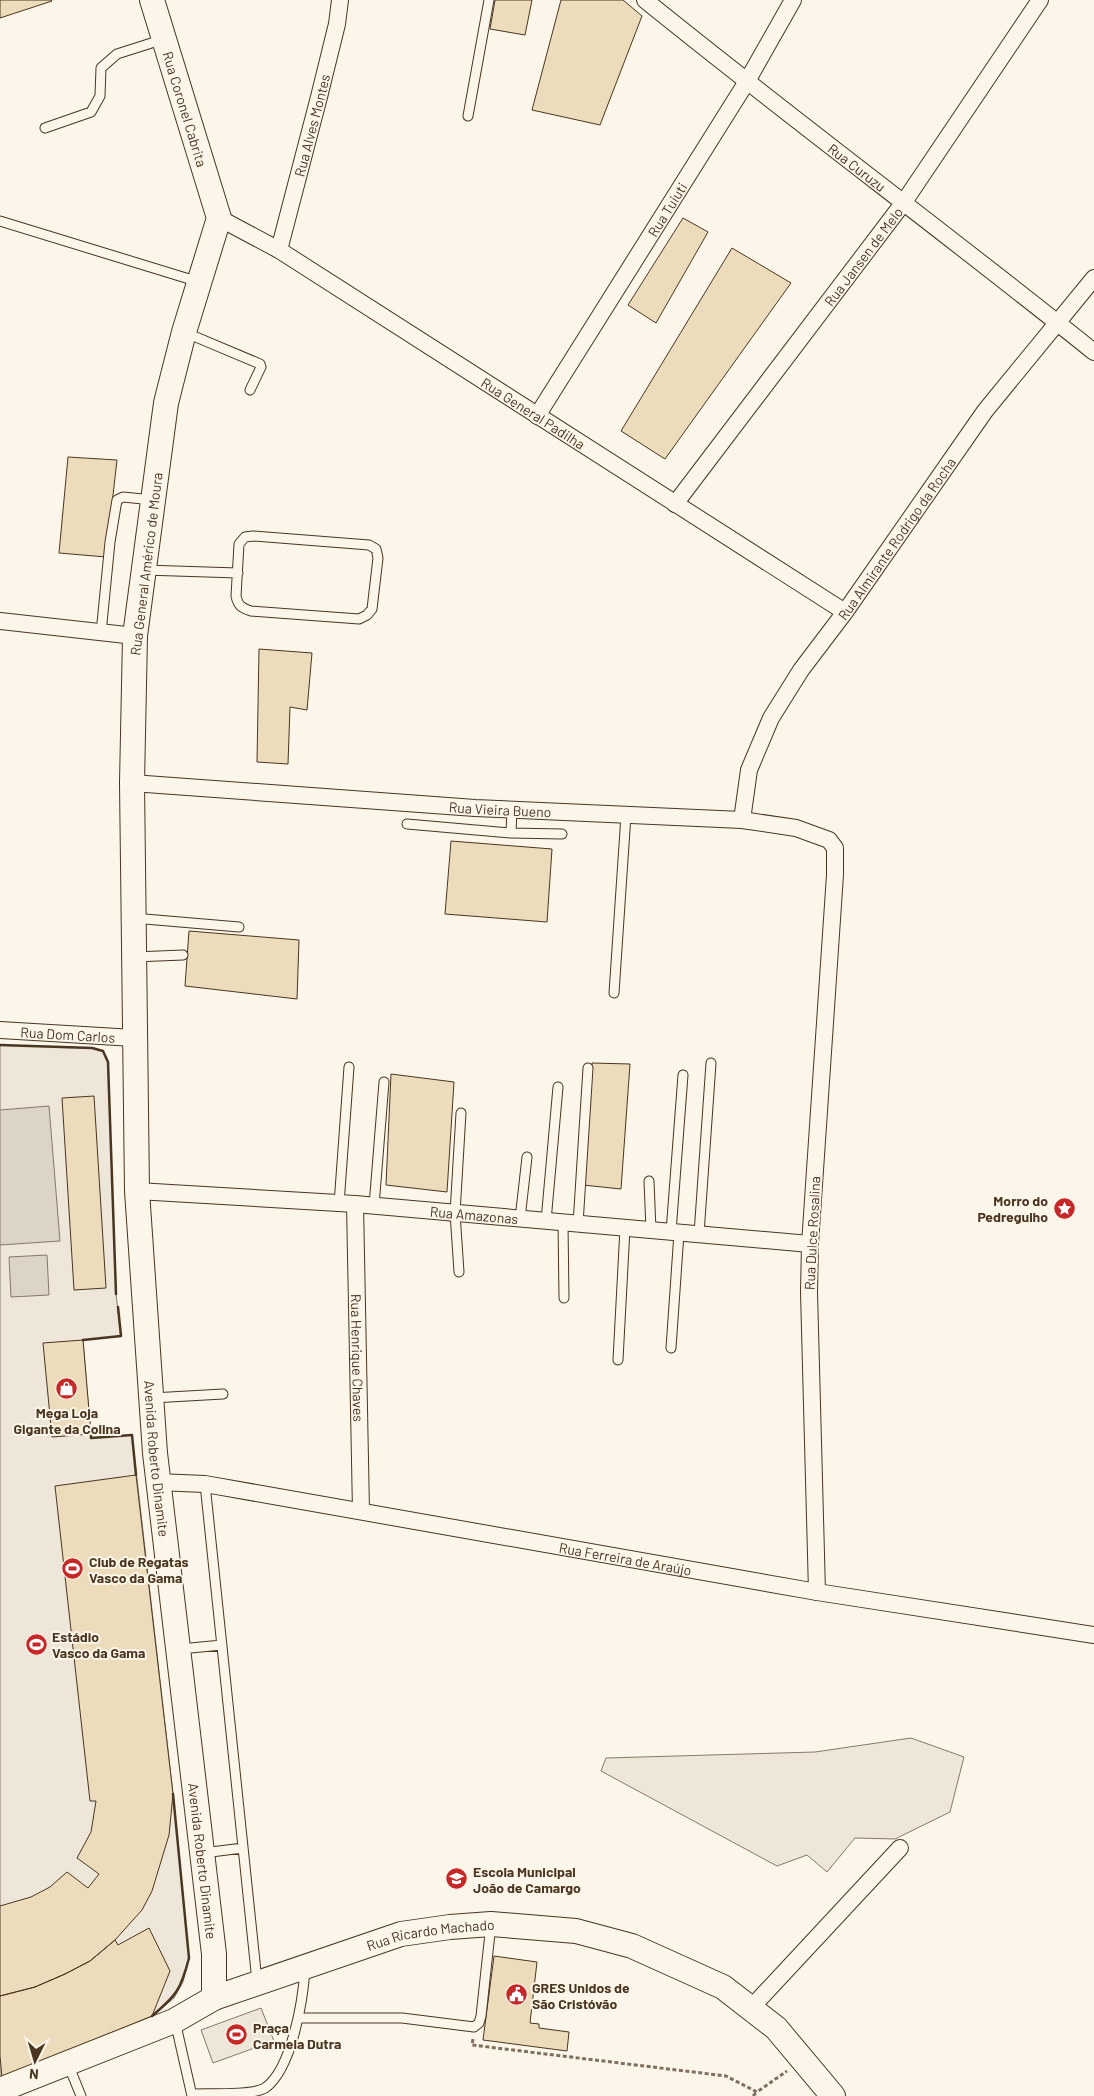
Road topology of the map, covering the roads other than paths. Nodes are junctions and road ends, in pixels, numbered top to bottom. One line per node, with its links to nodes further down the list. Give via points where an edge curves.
1 (152, 0): 7 (street, Rua Coronel Cabrita)
2 (340, 0): 14 (street, Rua Alves Montes, via 319,97)
3 (489, 0): 9 (lane)
4 (645, 0): 8 (street, Rua Curuzu)
5 (793, 0): 8 (street, Rua Tuiuti)
6 (1040, 0): 11 (street, Rua Jansen de Melo)
7 (164, 39): 10 (lane, via 118,54 101,68 100,96 91,112); 12 (street, Rua Coronel Cabrita)
8 (746, 83): 11 (street, Rua Curuzu); 21 (street, Rua Tuiuti)
9 (468, 116)
10 (45, 128)
11 (904, 202): 17 (street, Rua Curuzu); 23 (street, Rua Jansen de Melo)
12 (220, 218): 14 (street, Rua General Padilha); 16 (street, Rua General Américo de Moura)
13 (0, 221): 16 (lane)
14 (278, 250): 21 (street, Rua General Padilha)
15 (1094, 278): 17 (street, Rua Almirante Rodrigo da Rocha)
16 (200, 282): 18 (street, Rua General Américo de Moura)
17 (1058, 323): 19 (street, Rua Curuzu); 26 (street, Rua Almirante Rodrigo da Rocha, via 986,411)
18 (184, 332): 20 (lane, via 260,364); 22 (street, Rua General Américo de Moura, via 166,402)
19 (1094, 352)
20 (250, 390)
21 (537, 416): 23 (street, Rua General Padilha)
22 (153, 500): 24 (street, Rua General Américo de Moura); 28 (lane, via 123,497 118,500 110,542)
23 (675, 504): 26 (street, Rua General Padilha)
24 (144, 570): 25 (lane); 29 (street, Rua General Américo de Moura)
25 (238, 573): 25 (lane, via 236,596 242,608 360,619 372,609 378,558 376,549 369,545 254,536 245,537 239,544)
26 (846, 612): 33 (street, Rua Almirante Rodrigo da Rocha, via 801,670 771,718 749,770)
27 (0, 621): 28 (street)
28 (101, 633): 29 (street)
29 (135, 636): 30 (street, Rua General Américo de Moura)
30 (132, 783): 31 (street, Rua Vieira Bueno); 38 (street, Rua General Américo de Moura)
31 (512, 810): 32 (street, Rua Vieira Bueno); 35 (lane)
32 (626, 815): 33 (street, Rua Vieira Bueno); 42 (lane)
33 (742, 820): 37 (street, Rua Vieira Bueno, via 796,828 829,840 835,848)
34 (407, 824): 35 (lane)
35 (511, 833): 36 (lane)
36 (562, 834)
37 (835, 875): 65 (street, Rua Dulce Rosalina)
38 (133, 918): 39 (lane); 41 (street, Rua General Américo de Moura)
39 (239, 927)
40 (183, 955): 41 (lane)
41 (134, 957): 44 (street, Rua General Américo de Moura)
42 (614, 993)
43 (0, 1030): 44 (street, Rua Dom Carlos)
44 (134, 1038): 54 (street, Avenida Roberto Dinamite)
45 (711, 1062): 64 (lane)
46 (349, 1067): 55 (lane)
47 (588, 1068): 60 (lane)
48 (683, 1075): 63 (lane)
49 (384, 1082): 56 (lane)
50 (558, 1087): 59 (lane)
51 (461, 1113): 57 (lane)
52 (527, 1157): 58 (lane)
53 (649, 1181): 62 (lane)
54 (137, 1191): 55 (street, Rua Amazonas); 71 (street, Avenida Roberto Dinamite)
55 (347, 1204): 56 (street, Rua Amazonas); 74 (street, Rua Henrique Chaves)
56 (374, 1206): 57 (street, Rua Amazonas)
57 (455, 1213): 58 (street, Rua Amazonas); 66 (lane)
58 (520, 1219): 59 (street, Rua Amazonas)
59 (546, 1221): 60 (street, Rua Amazonas)
60 (571, 1223): 61 (street, Rua Amazonas); 67 (lane)
61 (626, 1228): 62 (street, Rua Amazonas); 69 (lane)
62 (651, 1230): 63 (street, Rua Amazonas)
63 (675, 1232): 64 (street, Rua Amazonas); 68 (lane)
64 (699, 1234): 65 (street, Rua Amazonas)
65 (810, 1244): 75 (street, Rua Dulce Rosalina)
66 (459, 1272)
67 (564, 1298)
68 (671, 1348)
69 (618, 1360)
70 (223, 1394): 71 (lane)
71 (151, 1398): 72 (street, Avenida Roberto Dinamite)
72 (157, 1482): 73 (street, Rua Ferreira de Araújo); 78 (street, Avenida Roberto Dinamite)
73 (205, 1484): 74 (street, Rua Ferreira de Araújo); 77 (lane)
74 (361, 1511): 75 (street, Rua Ferreira de Araújo)
75 (817, 1592): 76 (street, Rua Ferreira de Araújo)
76 (1094, 1635)
77 (222, 1645): 78 (lane); 79 (lane)
78 (177, 1650): 81 (street, Avenida Roberto Dinamite)
79 (243, 1848): 81 (lane); 84 (lane)
80 (900, 1848): 86 (street)
81 (202, 1853): 85 (street, Avenida Roberto Dinamite, via 214,1954)
82 (491, 1924): 83 (street, Rua Ricardo Machado, via 450,1926 401,1934); 86 (street, Rua Ricardo Machado, via 576,1931 632,1946 723,1987); 87 (lane, via 481,2016 474,2027 402,2018)
83 (306, 1968): 84 (street, Rua Ricardo Machado); 87 (lane)
84 (257, 1982): 85 (street, Rua Ricardo Machado)
85 (214, 1998): 88 (street, Rua Ricardo Machado)
86 (751, 2008): 94 (street, Rua Ricardo Machado, via 776,2028)
87 (300, 2018): 91 (lane, via 289,2048)
88 (174, 2021): 89 (street, Rua Ricardo Machado); 92 (lane)
89 (68, 2064): 90 (street, Rua Ricardo Machado); 93 (lane)
90 (5, 2091)
91 (266, 2092): 92 (lane)
92 (192, 2095)
93 (81, 2096)
94 (833, 2096)

